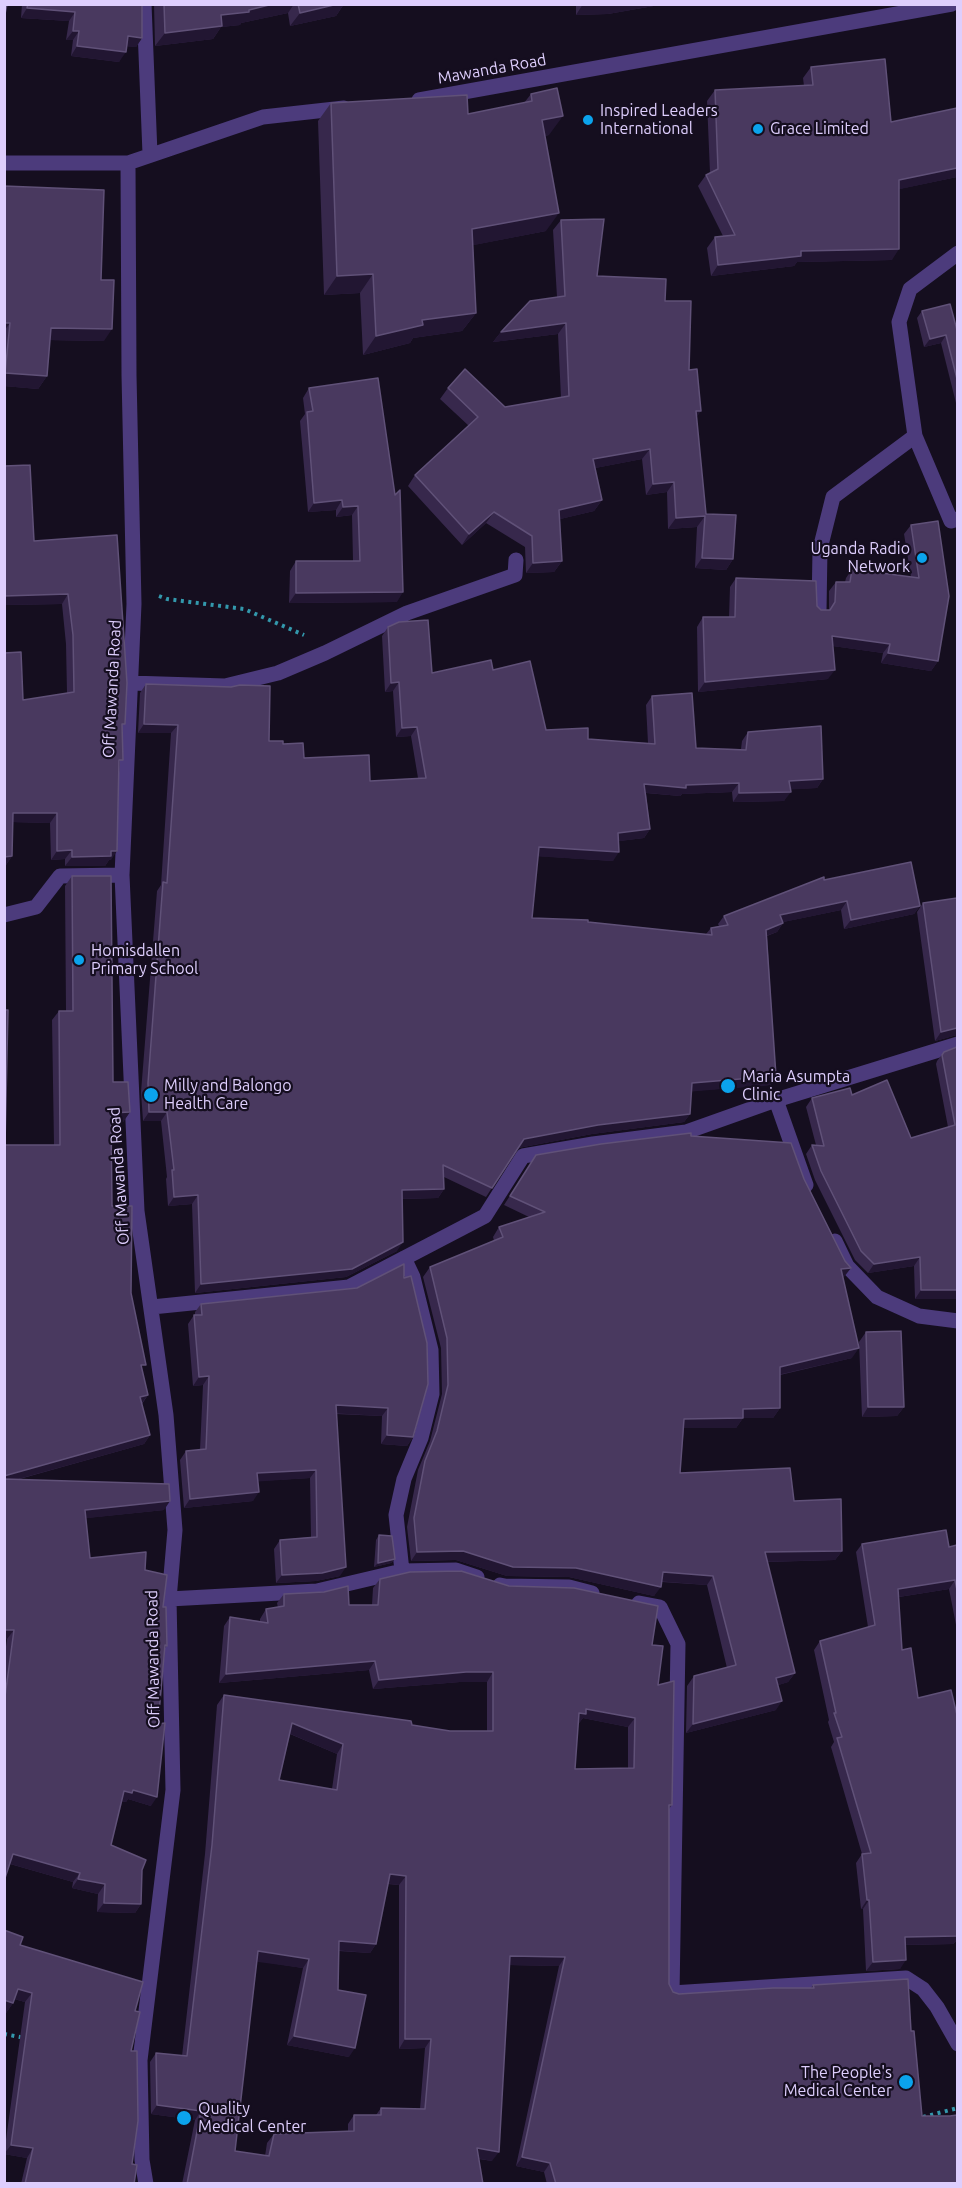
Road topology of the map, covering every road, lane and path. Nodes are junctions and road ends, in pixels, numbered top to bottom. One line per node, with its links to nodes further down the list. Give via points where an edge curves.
1 (144, 4): 5 (street)
2 (956, 5): 3 (street, Mawanda Road)
3 (409, 102)
4 (364, 106): 5 (street, via 263,117)
5 (150, 154): 6 (street)
6 (128, 163): 7 (street); 12 (street, Off Mawanda Road)
7 (4, 164)
8 (957, 253): 9 (street, via 910,289 899,322)
9 (915, 436): 10 (street, via 951,521); 13 (street, via 833,497 820,549)
10 (957, 519)
11 (516, 560): 14 (street, via 515,575 407,613)
12 (134, 587): 14 (path, via 166,599 243,609); 15 (street, Off Mawanda Road)
13 (819, 611)
14 (335, 648): 15 (street, via 278,672 225,686)
15 (130, 683): 16 (street, Off Mawanda Road)
16 (122, 875): 17 (street, via 60,876 36,907); 23 (street, Off Mawanda Road, via 137,1211)
17 (4, 915)
18 (957, 1044): 19 (street)
19 (776, 1100): 20 (street); 22 (street, via 686,1132 523,1156 485,1216)
20 (811, 1194)
21 (826, 1225): 24 (street, via 847,1266 878,1297 919,1316)
22 (404, 1258): 23 (street, via 349,1287); 25 (street, via 413,1277 431,1350 432,1394 396,1515)
23 (152, 1307): 26 (street, Off Mawanda Road, via 175,1530)
24 (957, 1322)
25 (402, 1571): 26 (street, via 317,1591); 29 (street, via 456,1570 506,1586 569,1587 660,1606 678,1644 672,1993 906,1978 923,1989 937,2007)
26 (169, 1599): 32 (street, Off Mawanda Road, via 173,1790 140,2060)
27 (4, 2034): 28 (path)
28 (27, 2038)
29 (957, 2044)
30 (957, 2108): 31 (path)
31 (923, 2117)
32 (146, 2184)

